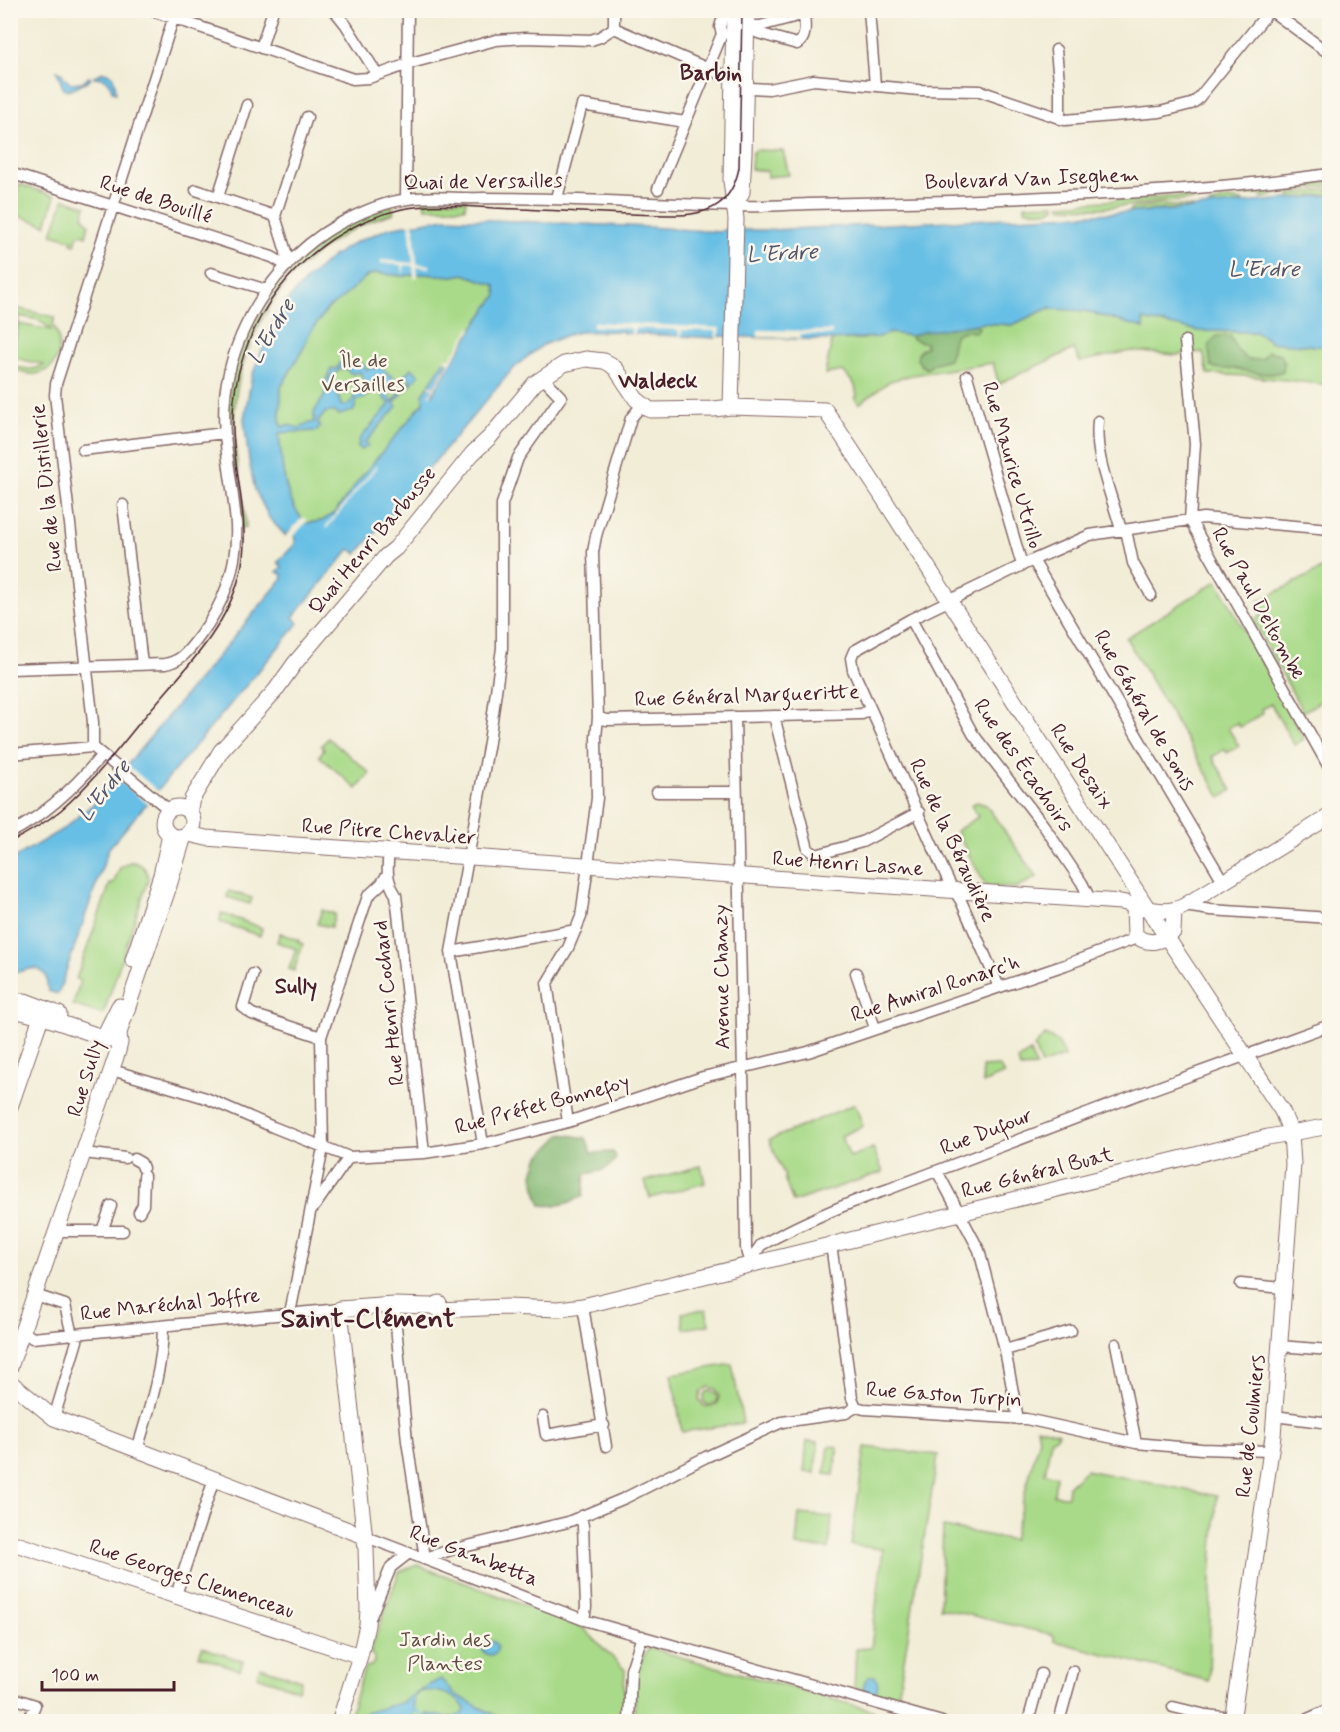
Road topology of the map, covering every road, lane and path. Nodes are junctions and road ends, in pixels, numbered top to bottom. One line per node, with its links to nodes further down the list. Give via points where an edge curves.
1 (150, 10): 10 (street)
2 (273, 10): 14 (street)
3 (334, 10): 19 (street)
4 (614, 10): 13 (street)
5 (820, 10): 11 (street)
6 (869, 10): 21 (street)
7 (1270, 10): 16 (street); 25 (street, via 1194,103 1153,113)
8 (410, 11): 17 (street)
9 (729, 12): 18 (street, via 720,27 724,33); 29 (street)
10 (174, 14): 14 (street); 36 (street, Rue de la Distillerie)
11 (804, 14): 12 (street, via 760,26); 12 (street, via 804,35 797,44)
12 (750, 23): 37 (street, via 742,192)
13 (614, 28): 17 (street, via 591,40 500,39); 18 (street)
14 (261, 48): 19 (street, via 353,79 364,80)
15 (1056, 50): 25 (street)
16 (1329, 54)
17 (406, 64): 19 (street); 34 (street)
18 (707, 67): 20 (street); 26 (street)
19 (377, 74)
20 (725, 76)
21 (874, 85): 22 (street, via 814,80 769,89); 25 (street, via 980,91)
22 (751, 88)
23 (247, 105): 32 (street)
24 (307, 117): 38 (street)
25 (1060, 119)
26 (685, 122): 30 (street); 33 (street, via 582,105)
27 (10, 173): 36 (street, Rue de Bouillé)
28 (1329, 174): 37 (street, Boulevard Van Iseghem, via 1084,196)
29 (732, 186): 35 (street); 37 (street)
30 (658, 189)
31 (196, 190): 32 (street)
32 (218, 197): 38 (street)
33 (556, 198): 34 (street, Quai de Versailles); 35 (street, Quai de Versailles)
34 (406, 199): 39 (street, Quai de Versailles, via 367,211 335,227)
35 (714, 205): 37 (street, Quai de Versailles)
36 (113, 206): 39 (street, Rue de Bouillé, via 272,257); 60 (street, Rue de la Distillerie, via 55,395)
37 (736, 212): 46 (street)
38 (275, 216): 39 (street)
39 (287, 266): 41 (street, Quai de Versailles)
40 (211, 273): 41 (street)
41 (267, 290): 48 (street, Quai de Versailles, via 247,324 232,363)
42 (1185, 341): 51 (street, via 1195,444)
43 (967, 376): 55 (street, Rue Maurice Utrillo)
44 (542, 377): 45 (street, Quai Henri Barbusse, via 564,364 586,359 604,361 616,369); 71 (street, Quai Henri Barbusse, via 472,454); 77 (street, via 561,397 518,458 502,504 502,648)
45 (642, 405): 46 (street, via 654,411); 65 (street, via 631,418 593,552)
46 (731, 407): 57 (street, Rue Desaix, via 825,411)
47 (1098, 421): 53 (street, via 1106,484)
48 (224, 433): 49 (street); 59 (street, Quai de Versailles, via 236,525 234,562 223,598 193,646 180,659 174,663)
49 (83, 450)
50 (123, 506): 59 (street)
51 (1190, 520): 52 (street, Rue Général Margueritte); 53 (street, Rue Général Margueritte); 68 (street, Rue Paul Deltombe)
52 (1329, 529)
53 (1123, 530): 54 (street, Rue Général Margueritte, via 1090,535); 56 (street, via 1133,563)
54 (1033, 560): 55 (street, Rue Général Margueritte); 81 (street, Rue Général de Sonis)
55 (1022, 565): 57 (street, Rue Général Margueritte)
56 (1151, 595)
57 (950, 601): 58 (street, Rue Général Margueritte); 86 (street, Rue Desaix)
58 (911, 619): 62 (street, Rue Général Margueritte, via 852,654 851,664); 83 (street, Rue des Écachoirs, via 973,734 1044,826 1082,883)
59 (142, 664): 60 (street)
60 (87, 666): 61 (street); 66 (street, Rue de la Distillerie)
61 (10, 669)
62 (870, 709): 63 (street, Rue Général Margueritte, via 862,714); 72 (street, Rue de la Béraudière)
63 (774, 716): 64 (street, Rue Général Margueritte); 72 (street, via 812,853 862,842)
64 (735, 717): 65 (street, Rue Général Margueritte); 70 (street, Avenue Chanzy)
65 (598, 718): 78 (street, via 597,798)
66 (97, 751): 67 (street); 71 (street); 74 (street, via 88,771 57,802)
67 (10, 754)
68 (1327, 765)
69 (657, 792): 70 (street)
70 (736, 792): 80 (street, Avenue Chanzy)
71 (178, 806): 75 (street, via 194,822); 75 (street, via 165,815 163,824)
72 (919, 812): 82 (street, Rue de la Béraudière)
73 (1329, 816): 81 (street)
74 (10, 833)
75 (181, 835): 76 (street, Rue Pitre Chevalier); 100 (street, Rue Sully, via 167,892)
76 (389, 851): 77 (street, Rue Pitre Chevalier); 79 (street, Rue Henri Cochard)
77 (468, 857): 78 (street, Rue Pitre Chevalier); 91 (street)
78 (588, 866): 80 (street, Rue Pitre Chevalier); 88 (street)
79 (387, 875): 101 (street, via 368,896); 113 (street, Rue Henri Cochard, via 396,895)
80 (738, 876): 82 (street, Rue Henri Lasne); 103 (street, Avenue Chanzy)
81 (1223, 881): 84 (street)
82 (955, 892): 83 (street, Rue Henri Lasne); 94 (street, Rue de la Béraudière)
83 (1087, 900): 85 (street, Rue Henri Lasne)
84 (1184, 905): 86 (street, Rue Henri Lasne); 87 (street); 89 (street)
85 (1134, 906): 86 (street, Rue Henri Lasne); 90 (street)
86 (1149, 910): 89 (street, Rue Desaix)
87 (1329, 918)
88 (576, 930): 91 (street); 107 (street, via 547,983)
89 (1167, 937): 90 (street, via 1157,942); 102 (street, Rue Desaix)
90 (1137, 938): 94 (street, Rue Amiral Ronarc'h)
91 (451, 952): 110 (street)
92 (856, 973): 99 (street)
93 (253, 974): 101 (street, via 243,1007 252,1014)
94 (999, 987): 99 (street, Rue Amiral Ronarc'h)
95 (10, 1000): 97 (street, via 25,1001)
96 (10, 1009): 97 (street)
97 (45, 1014): 100 (street); 105 (street)
98 (1329, 1025): 102 (street, Rue Dufour)
99 (875, 1028): 103 (street, Rue Amiral Ronarc'h, via 808,1052)
100 (115, 1035): 104 (street, Rue Sully)
101 (321, 1037): 111 (street)
102 (1247, 1056): 109 (street, Rue Desaix, via 1284,1114); 115 (street, Rue Dufour)
103 (742, 1066): 107 (street, Rue Préfet Bonnefoy); 124 (street, Avenue Chanzy, via 747,1254)
104 (112, 1070): 111 (street, Rue Préfet Bonnefoy, via 206,1098); 112 (street, Rue Sully)
105 (14, 1085): 106 (street)
106 (10, 1107)
107 (568, 1122): 110 (street, Rue Préfet Bonnefoy)
108 (1329, 1126): 109 (street, Rue Général Buat)
109 (1291, 1133): 119 (street, Rue Général Buat); 126 (street, Rue de Coulmiers, via 1293,1164)
110 (483, 1144): 113 (street, Rue Préfet Bonnefoy)
111 (323, 1148): 114 (street, Rue Préfet Bonnefoy); 116 (street)
112 (84, 1153): 118 (street, via 141,1163 143,1205); 120 (street, Rue Sully)
113 (424, 1153): 114 (street, Rue Préfet Bonnefoy)
114 (349, 1156): 116 (street)
115 (937, 1171): 119 (street); 124 (street, Rue Dufour, via 822,1213 761,1245)
116 (320, 1191): 131 (street, via 311,1212)
117 (111, 1206): 121 (street)
118 (139, 1212)
119 (960, 1213): 123 (street, Rue Général Buat); 138 (street, via 979,1250)
120 (57, 1231): 121 (street); 127 (street, Rue Sully)
121 (102, 1231): 122 (street)
122 (123, 1231)
123 (831, 1244): 124 (street, Rue Général Buat); 142 (street)
124 (756, 1257): 129 (street, Rue Maréchal Joffre)
125 (1240, 1284): 126 (street)
126 (1283, 1288): 137 (street, Rue de Coulmiers)
127 (36, 1295): 133 (street, Rue Sully); 135 (street, via 65,1305)
128 (394, 1305): 129 (street, Rue Maréchal Joffre, via 432,1306 439,1310); 130 (street, Rue Maréchal Joffre); 158 (street, via 407,1441)
129 (583, 1306): 148 (street)
130 (340, 1309): 131 (street, Rue Maréchal Joffre); 155 (street)
131 (290, 1314): 132 (street, Rue Maréchal Joffre)
132 (163, 1326): 135 (street, Rue Maréchal Joffre); 151 (street, via 156,1387)
133 (17, 1328): 135 (street, Rue Maréchal Joffre, via 32,1338); 140 (street, Rue Sully)
134 (1071, 1331): 138 (street)
135 (74, 1334): 145 (street, via 77,1341)
136 (1116, 1344): 149 (street)
137 (1279, 1346): 139 (street); 143 (street, Rue de Coulmiers)
138 (1005, 1350): 146 (street)
139 (1329, 1350)
140 (10, 1367)
141 (10, 1382): 145 (street, Rue Gambetta)
142 (856, 1407): 146 (street, Rue Gaston Turpin); 154 (street, Rue Gaston Turpin, via 846,1413 782,1422)
143 (1274, 1416): 147 (street); 152 (street, Rue de Coulmiers)
144 (543, 1417): 148 (street, via 546,1435)
145 (54, 1418): 151 (street, Rue Gambetta)
146 (1018, 1419): 149 (street, Rue Gaston Turpin)
147 (1329, 1423)
148 (603, 1425): 150 (street)
149 (1136, 1443): 152 (street, Rue Gaston Turpin)
150 (606, 1446)
151 (137, 1450): 153 (street, Rue Gambetta)
152 (1270, 1450): 169 (street, Rue de Coulmiers)
153 (214, 1479): 155 (street, Rue Gambetta); 159 (street)
154 (581, 1516): 158 (street, Rue Gaston Turpin); 160 (street)
155 (364, 1536): 157 (street, Rue Gambetta); 161 (street)
156 (10, 1542): 159 (street, Rue Georges Clemenceau)
157 (409, 1553): 158 (street, Rue Gambetta); 161 (street, via 391,1566)
158 (425, 1558): 160 (street, Rue Gambetta)
159 (176, 1595): 163 (street, Rue Georges Clemenceau)
160 (584, 1620): 162 (street, Rue Gambetta)
161 (367, 1624): 163 (street)
162 (642, 1636): 172 (street, via 631,1670); 173 (street, Rue Gambetta)
163 (360, 1656): 171 (street)
164 (1073, 1671): 175 (street)
165 (1041, 1674): 174 (street)
166 (10, 1697): 170 (street, via 35,1705)
167 (1173, 1707): 169 (street)
168 (1329, 1709): 176 (street)
169 (1232, 1720)
170 (28, 1722)
171 (339, 1722)
172 (629, 1722)
173 (942, 1722)
174 (1028, 1722)
175 (1059, 1722)
176 (1301, 1722)

